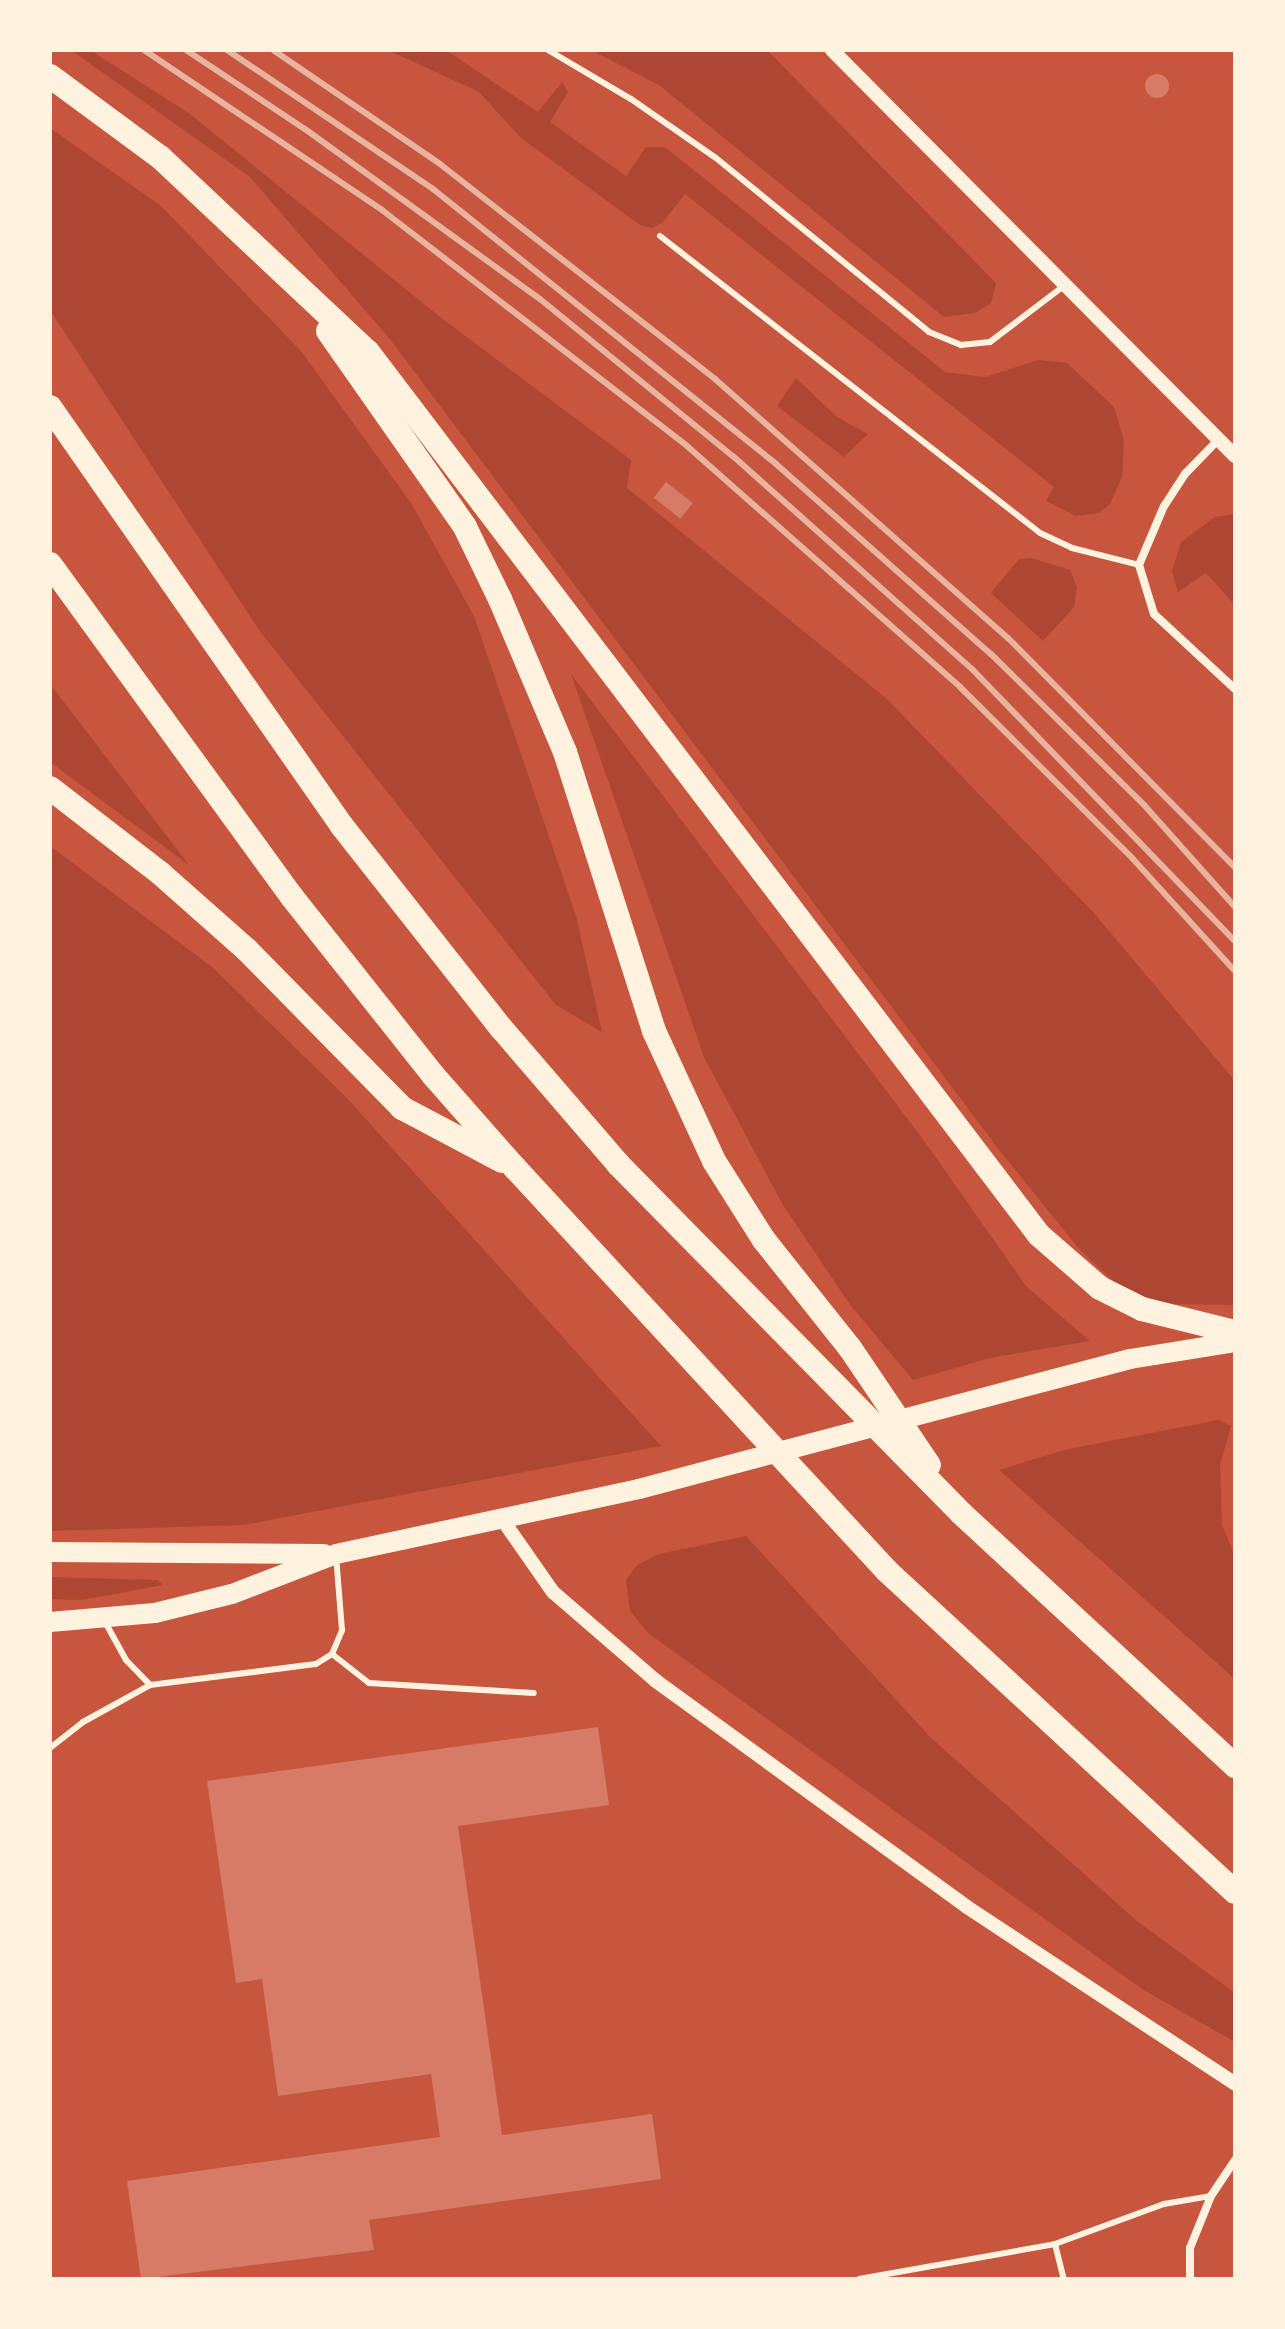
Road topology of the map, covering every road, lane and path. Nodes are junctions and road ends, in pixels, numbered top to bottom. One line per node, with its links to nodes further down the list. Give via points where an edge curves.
1 (548, 50): 6 (lane, via 716,158 929,332 961,345 990,342)
2 (832, 50): 6 (street)
3 (50, 76): 5 (highway, via 160,157)
4 (660, 236): 11 (lane, via 1040,533 1072,548)
5 (273, 261): 15 (highway, via 368,352 1039,1235 1100,1288 1142,1309); 17 (highway, via 354,365 465,527 537,680 654,1031 714,1161 764,1240 850,1348)
6 (1065, 285): 8 (street)
7 (50, 407): 17 (highway, via 342,826 502,1029 687,1238)
8 (1219, 439): 9 (street); 11 (street, via 1185,474 1164,506)
9 (1235, 456)
10 (50, 564): 14 (highway, via 292,897 433,1075)
11 (1139, 565): 12 (street, via 1154,614)
12 (1235, 689)
13 (50, 788): 14 (highway, via 160,873 246,949 402,1108)
14 (515, 1168): 28 (highway, via 887,1571)
15 (1235, 1332)
16 (1235, 1342): 18 (main road, via 1130,1359 639,1489)
17 (962, 1514): 27 (highway)
18 (502, 1519): 20 (main road); 29 (street, via 553,1592 681,1700 967,1907)
19 (50, 1552): 20 (main road)
20 (336, 1554): 21 (main road, via 232,1594 155,1613); 23 (lane, via 342,1630)
21 (103, 1618): 22 (main road); 24 (lane, via 126,1660)
22 (50, 1622)
23 (332, 1654): 24 (lane, via 316,1664); 25 (lane, via 369,1683)
24 (150, 1685): 26 (lane, via 83,1722)
25 (534, 1693)
26 (50, 1748)
27 (1235, 1766)
28 (1235, 1892)
29 (1235, 2084)
30 (1235, 2160): 31 (street)
31 (1211, 2196): 32 (lane, via 1164,2204); 35 (street, via 1190,2248)
32 (1055, 2244): 33 (lane); 34 (lane)
33 (859, 2279)
34 (1064, 2279)
35 (1190, 2279)

